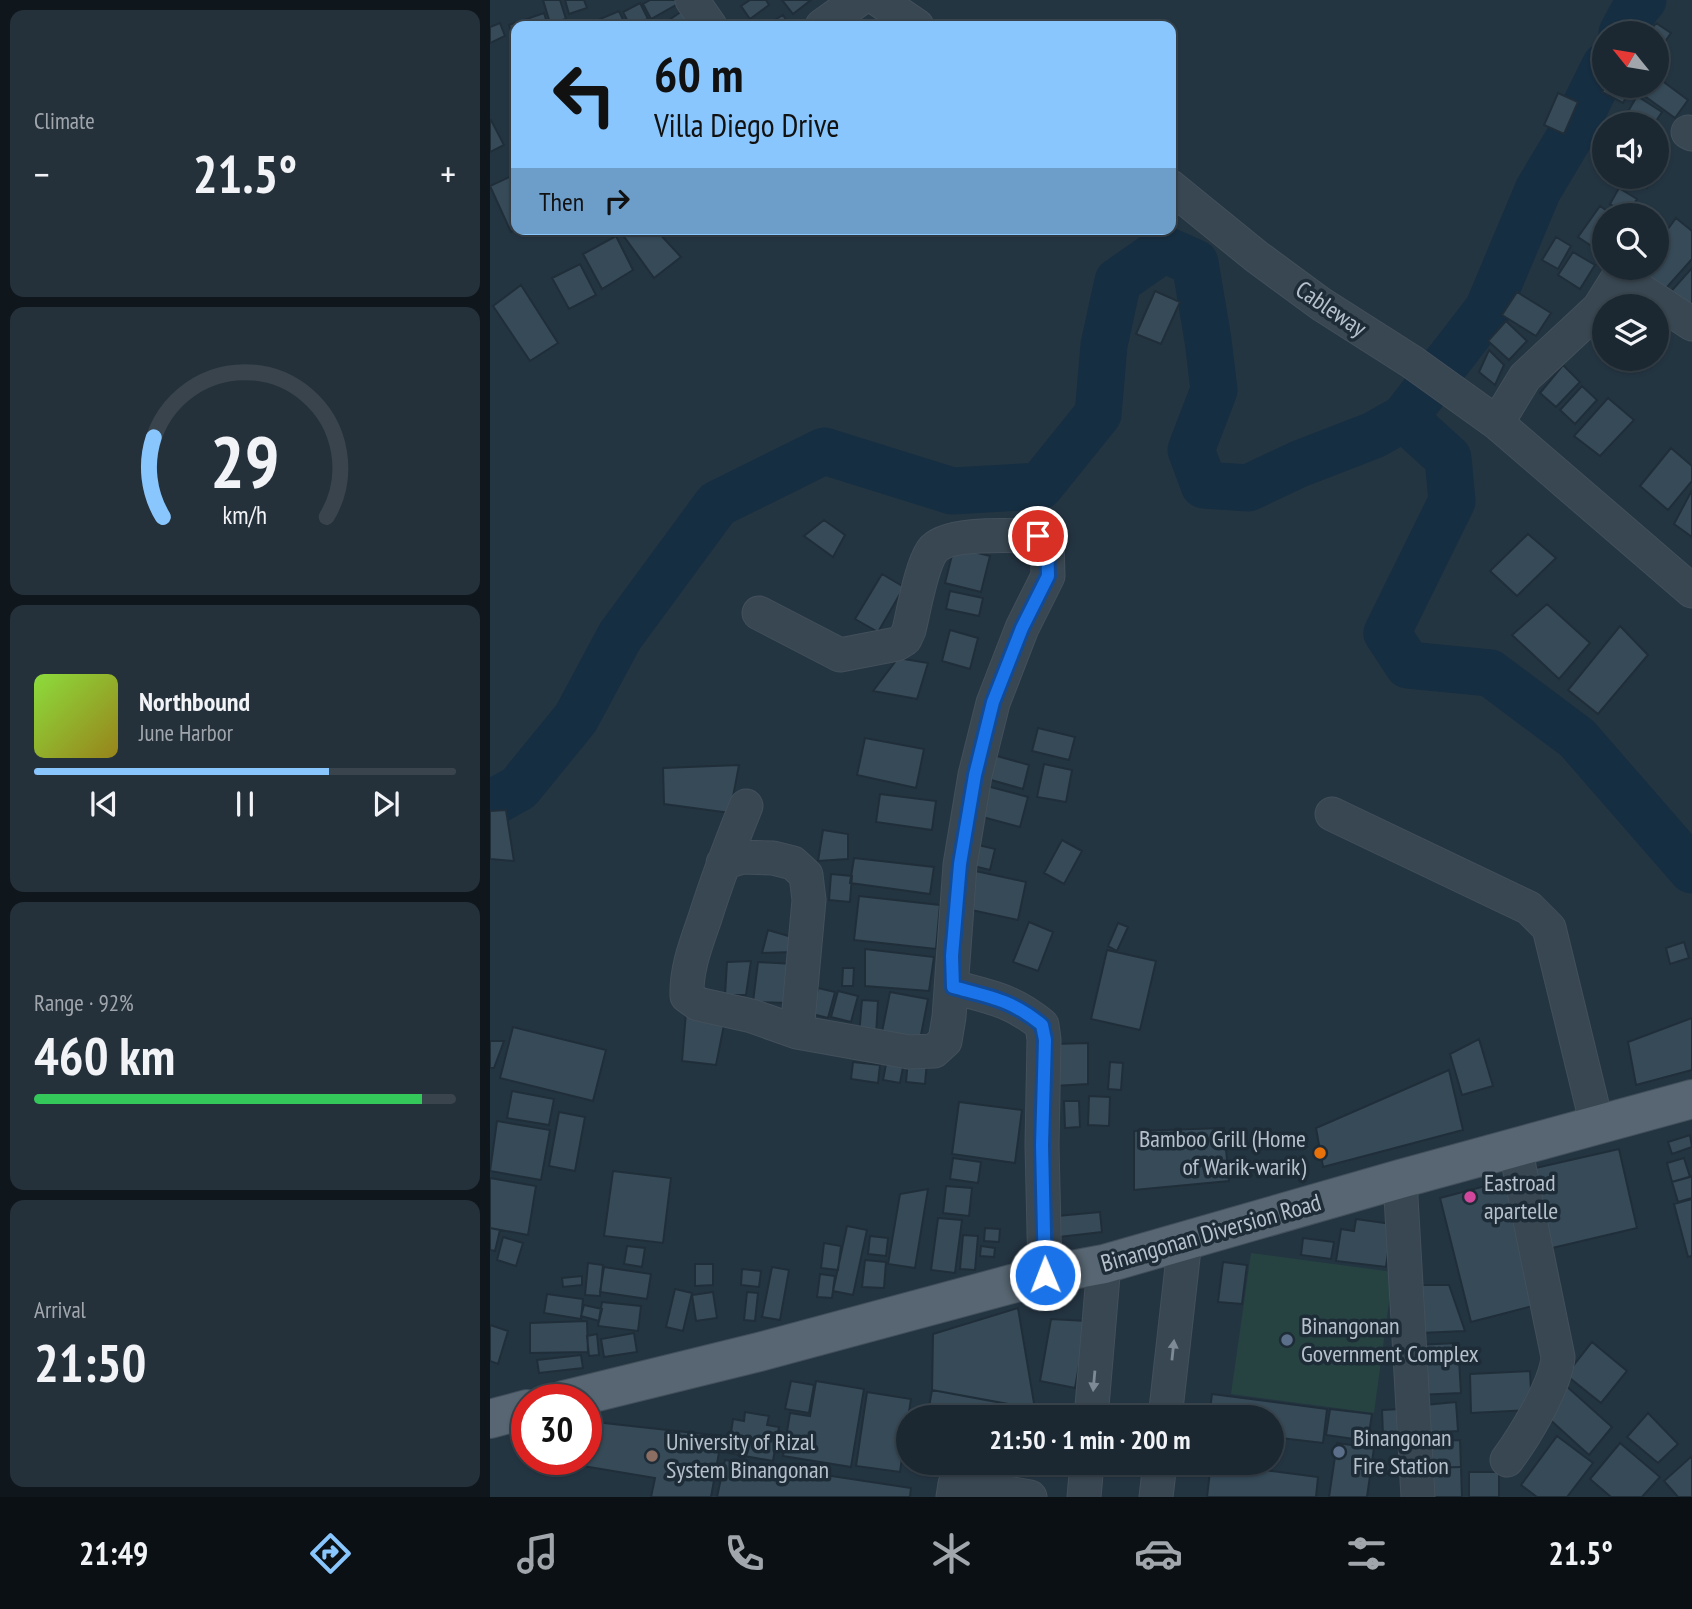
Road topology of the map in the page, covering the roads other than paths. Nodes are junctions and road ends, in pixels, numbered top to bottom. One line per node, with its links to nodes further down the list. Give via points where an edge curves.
1 (692, 0): 4 (street)
2 (859, 0): 5 (street)
3 (879, 0): 6 (street)
4 (707, 21)
5 (829, 21)
6 (910, 21)
7 (1176, 191): 9 (street, Cableway, via 1321,304)
8 (1692, 324): 9 (street, via 1619,276 1599,308 1525,377)
9 (1497, 423): 10 (street, Cableway)
10 (1692, 590)
11 (759, 613): 15 (street, via 840,655 897,644 909,630 935,547 968,537 1038,536 1047,540 1048,576 993,702 975,775 960,864)
12 (746, 806): 14 (street)
13 (1332, 814): 18 (street, via 1528,908 1549,928)
14 (723, 863): 16 (street, via 742,857 773,859 793,863 806,876 810,900); 16 (street, via 691,959 687,996 698,1004)
15 (953, 987): 16 (street, via 944,1041 934,1051 909,1052); 23 (street, via 1023,1009 1042,1025)
16 (797, 1032)
17 (1692, 1099): 18 (main road, Binangonan Diversion Road)
18 (1597, 1125): 19 (main road, Binangonan Diversion Road)
19 (1515, 1147): 20 (main road, Binangonan Diversion Road); 29 (street, via 1558,1357 1553,1381)
20 (1400, 1178): 21 (main road, Binangonan Diversion Road); 36 (street)
21 (1185, 1240): 22 (main road, Binangonan Diversion Road); 26 (street, one-way to 21)
22 (1104, 1264): 23 (main road, Binangonan Diversion Road); 25 (street, one-way to 25)
23 (1045, 1275): 24 (main road, Binangonan Diversion Road)
24 (602, 1390)
25 (1092, 1405)
26 (1166, 1405)
27 (511, 1413): 28 (main road)
28 (490, 1419)
29 (1507, 1460)
30 (1086, 1475): 34 (street)
31 (1159, 1475): 35 (street)
32 (953, 1497): 33 (street, via 955,1483)
33 (1030, 1497)
34 (1084, 1497)
35 (1156, 1497)
36 (1418, 1497)

